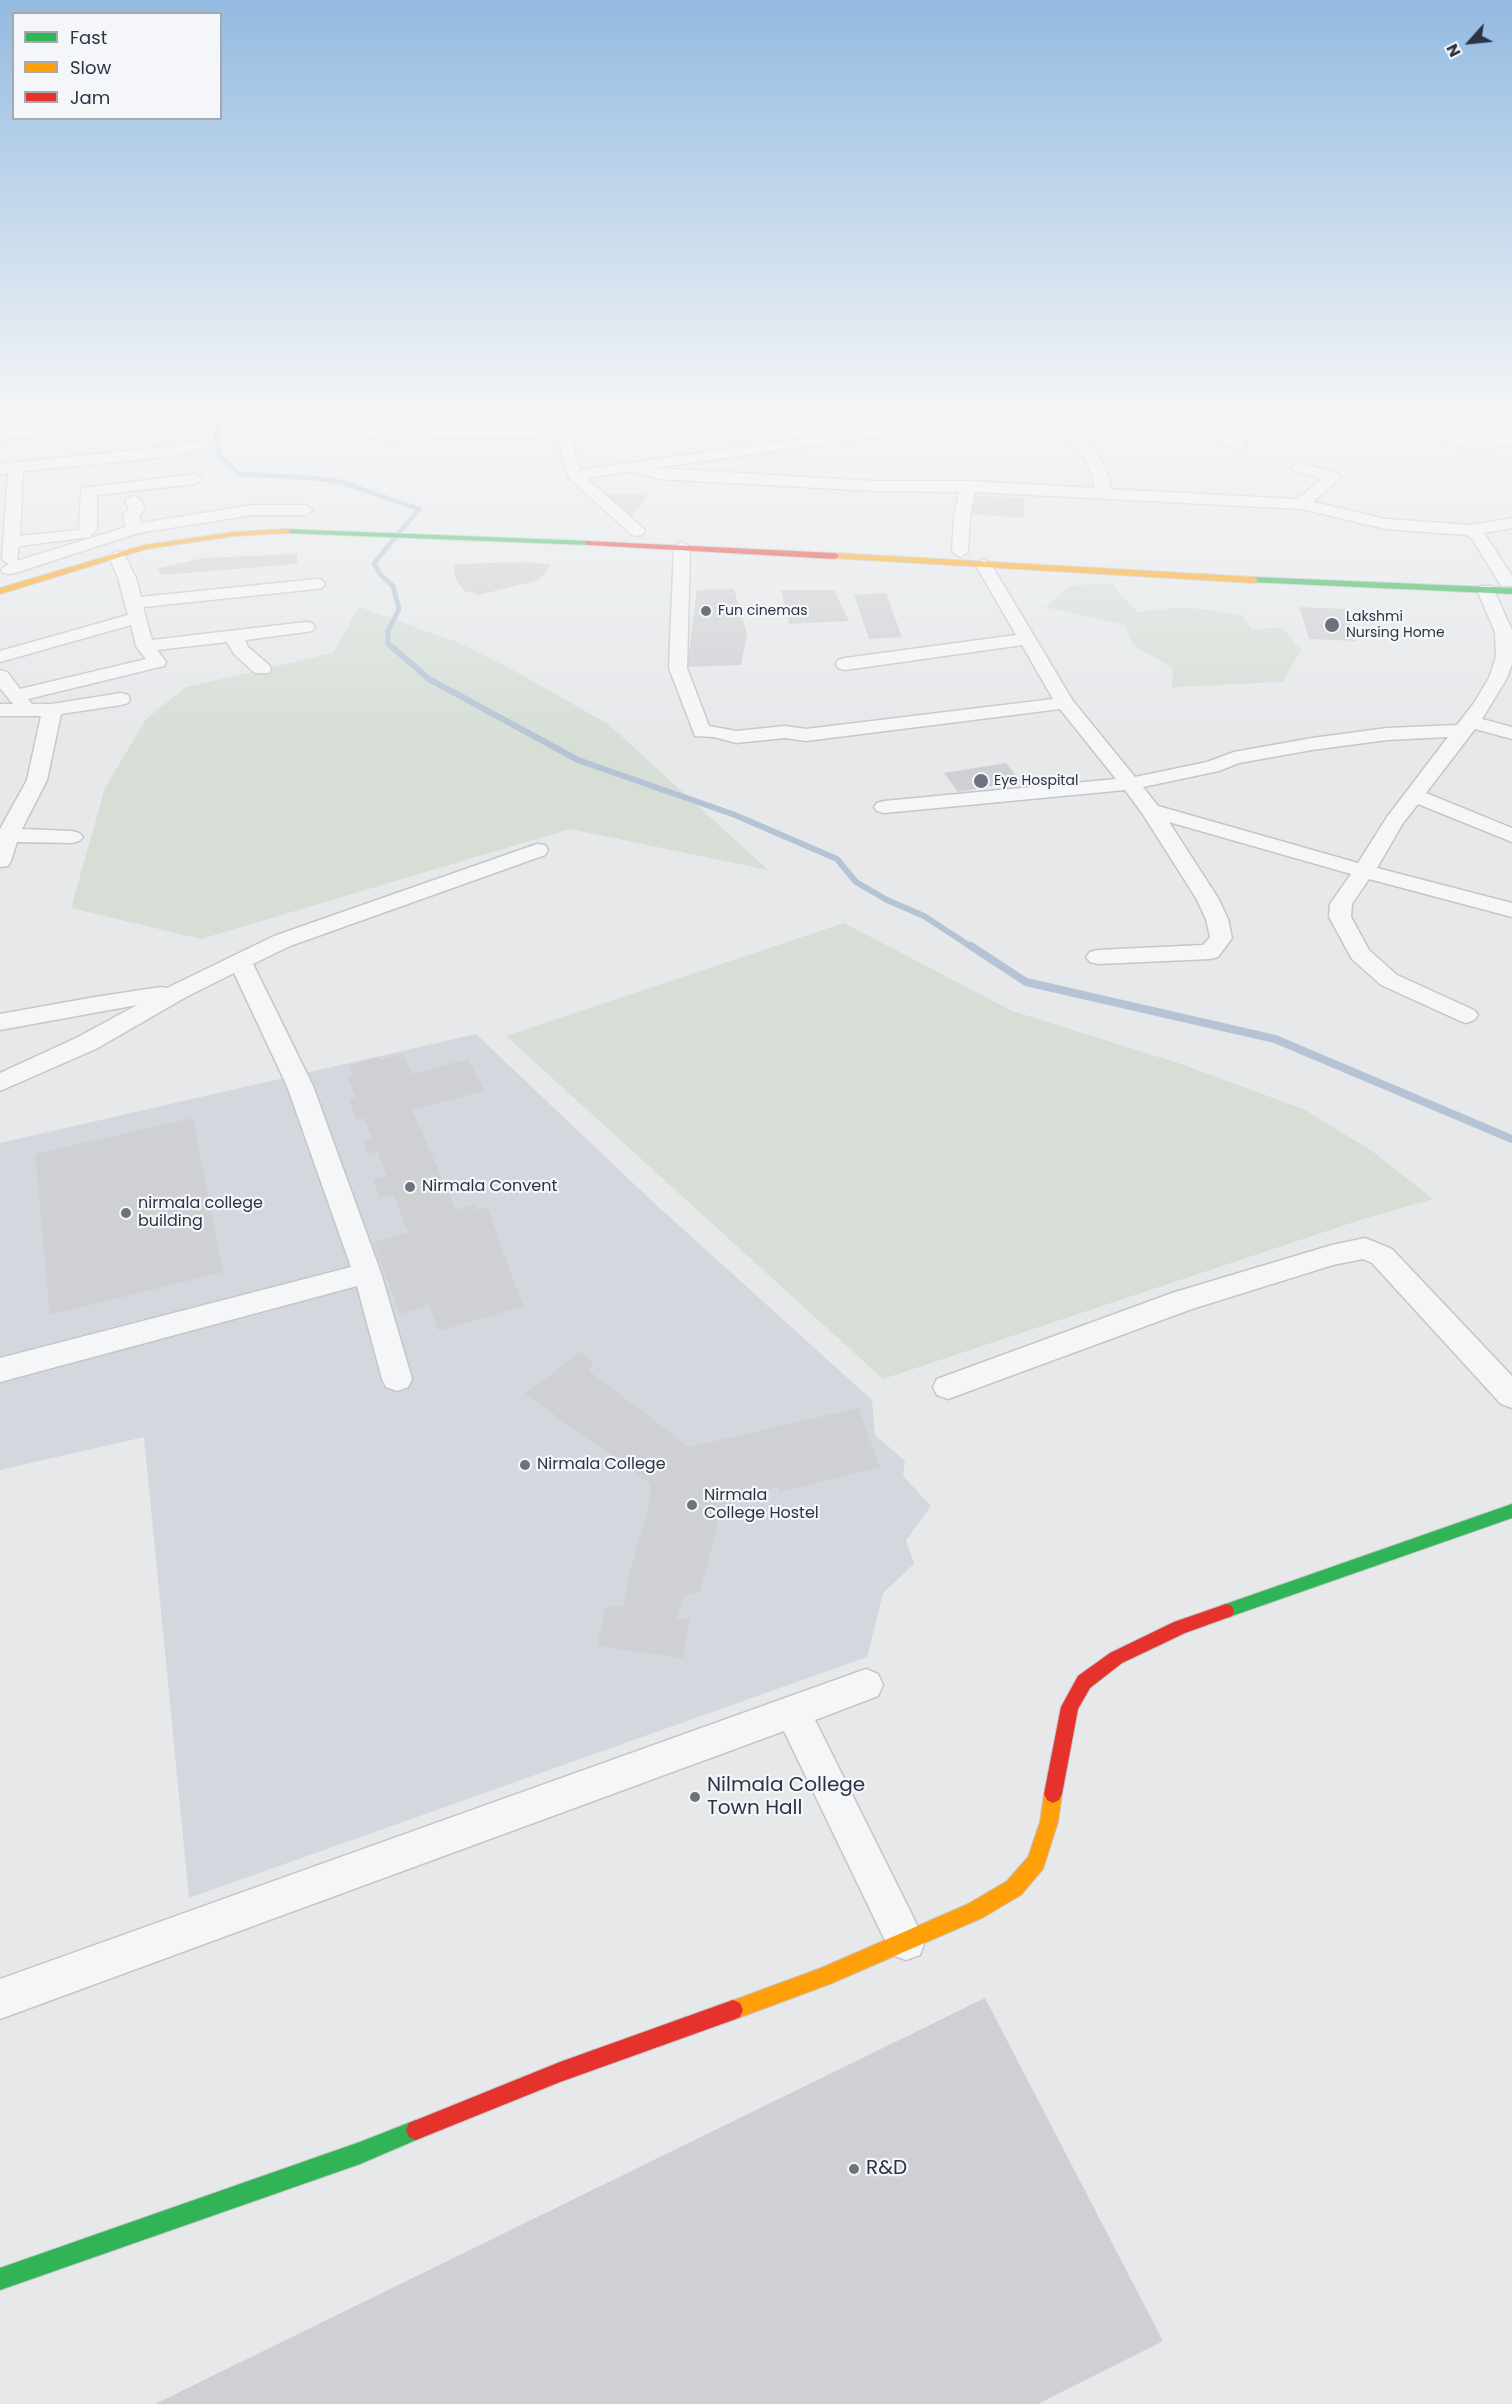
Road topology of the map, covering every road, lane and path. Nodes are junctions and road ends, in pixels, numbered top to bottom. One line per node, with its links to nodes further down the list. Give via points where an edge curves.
1 (10, 523): 14 (street)
2 (89, 523): 14 (street, via 84,534)
3 (133, 523): 10 (street)
4 (171, 523): 10 (street)
5 (637, 523): 12 (street)
6 (962, 523): 16 (street)
7 (1383, 523): 11 (street)
8 (1511, 523): 11 (street)
9 (339, 528): 13 (main road); 17 (main road, via 234,534 145,547); 19 (main road, via 241,526 179,533)
10 (135, 529): 19 (street)
11 (1471, 530): 21 (street)
12 (649, 532): 13 (main road); 16 (main road)
13 (480, 533): 15 (main road)
14 (11, 542): 19 (street)
15 (682, 547): 18 (main road); 35 (street, via 678,668 702,732 736,737 785,732 806,735)
16 (960, 552): 21 (main road)
17 (117, 556): 23 (main road); 24 (street)
18 (983, 564): 22 (main road); 27 (street)
19 (10, 576)
20 (316, 584): 24 (street)
21 (1510, 585): 22 (main road)
22 (1486, 590): 38 (street, via 1504,632 1505,657 1484,705)
23 (0, 591)
24 (135, 611): 28 (street); 29 (street)
25 (306, 627): 26 (street)
26 (234, 636): 28 (street); 31 (street, via 240,650)
27 (1028, 639): 30 (street); 35 (street)
28 (145, 646): 34 (street, via 158,662)
29 (0, 657)
30 (845, 664)
31 (262, 669)
32 (0, 676): 34 (street)
33 (121, 699): 37 (street)
34 (21, 703): 36 (street); 37 (street)
35 (1065, 703): 40 (street)
36 (0, 710)
37 (52, 710): 44 (street, via 37,780)
38 (1466, 726): 39 (street); 40 (street, via 1312,744); 41 (street)
39 (1512, 733)
40 (1128, 784): 42 (street); 43 (street)
41 (1414, 795): 45 (street); 49 (street)
42 (884, 807)
43 (1151, 810): 49 (street); 51 (street, via 1207,898 1221,938 1210,952)
44 (4, 836): 46 (street); 48 (street)
45 (1512, 836)
46 (72, 837)
47 (537, 850): 52 (street, via 282,941)
48 (0, 861)
49 (1364, 871): 50 (street); 54 (street, via 1341,904 1340,917 1360,954 1389,980)
50 (1512, 910)
51 (1098, 957)
52 (241, 963): 53 (street); 57 (street, via 300,1086)
53 (178, 992): 55 (street); 56 (street, via 87,1043)
54 (1466, 1015)
55 (0, 1022)
56 (0, 1083)
57 (367, 1273): 58 (street); 59 (street)
58 (0, 1370)
59 (397, 1379)
60 (948, 1387): 61 (street, via 1182,1301 1332,1254 1365,1248 1382,1256)
61 (1512, 1396)
62 (1512, 1511): 65 (main road, via 1180,1627 1116,1658 1084,1682 1070,1707 1049,1822 1036,1862 1014,1888 975,1911)
63 (866, 1685): 64 (street)
64 (792, 1711): 65 (street); 66 (street)
65 (906, 1941): 67 (main road, via 823,1977 560,2072 360,2153)
66 (0, 1999)
67 (0, 2280)

